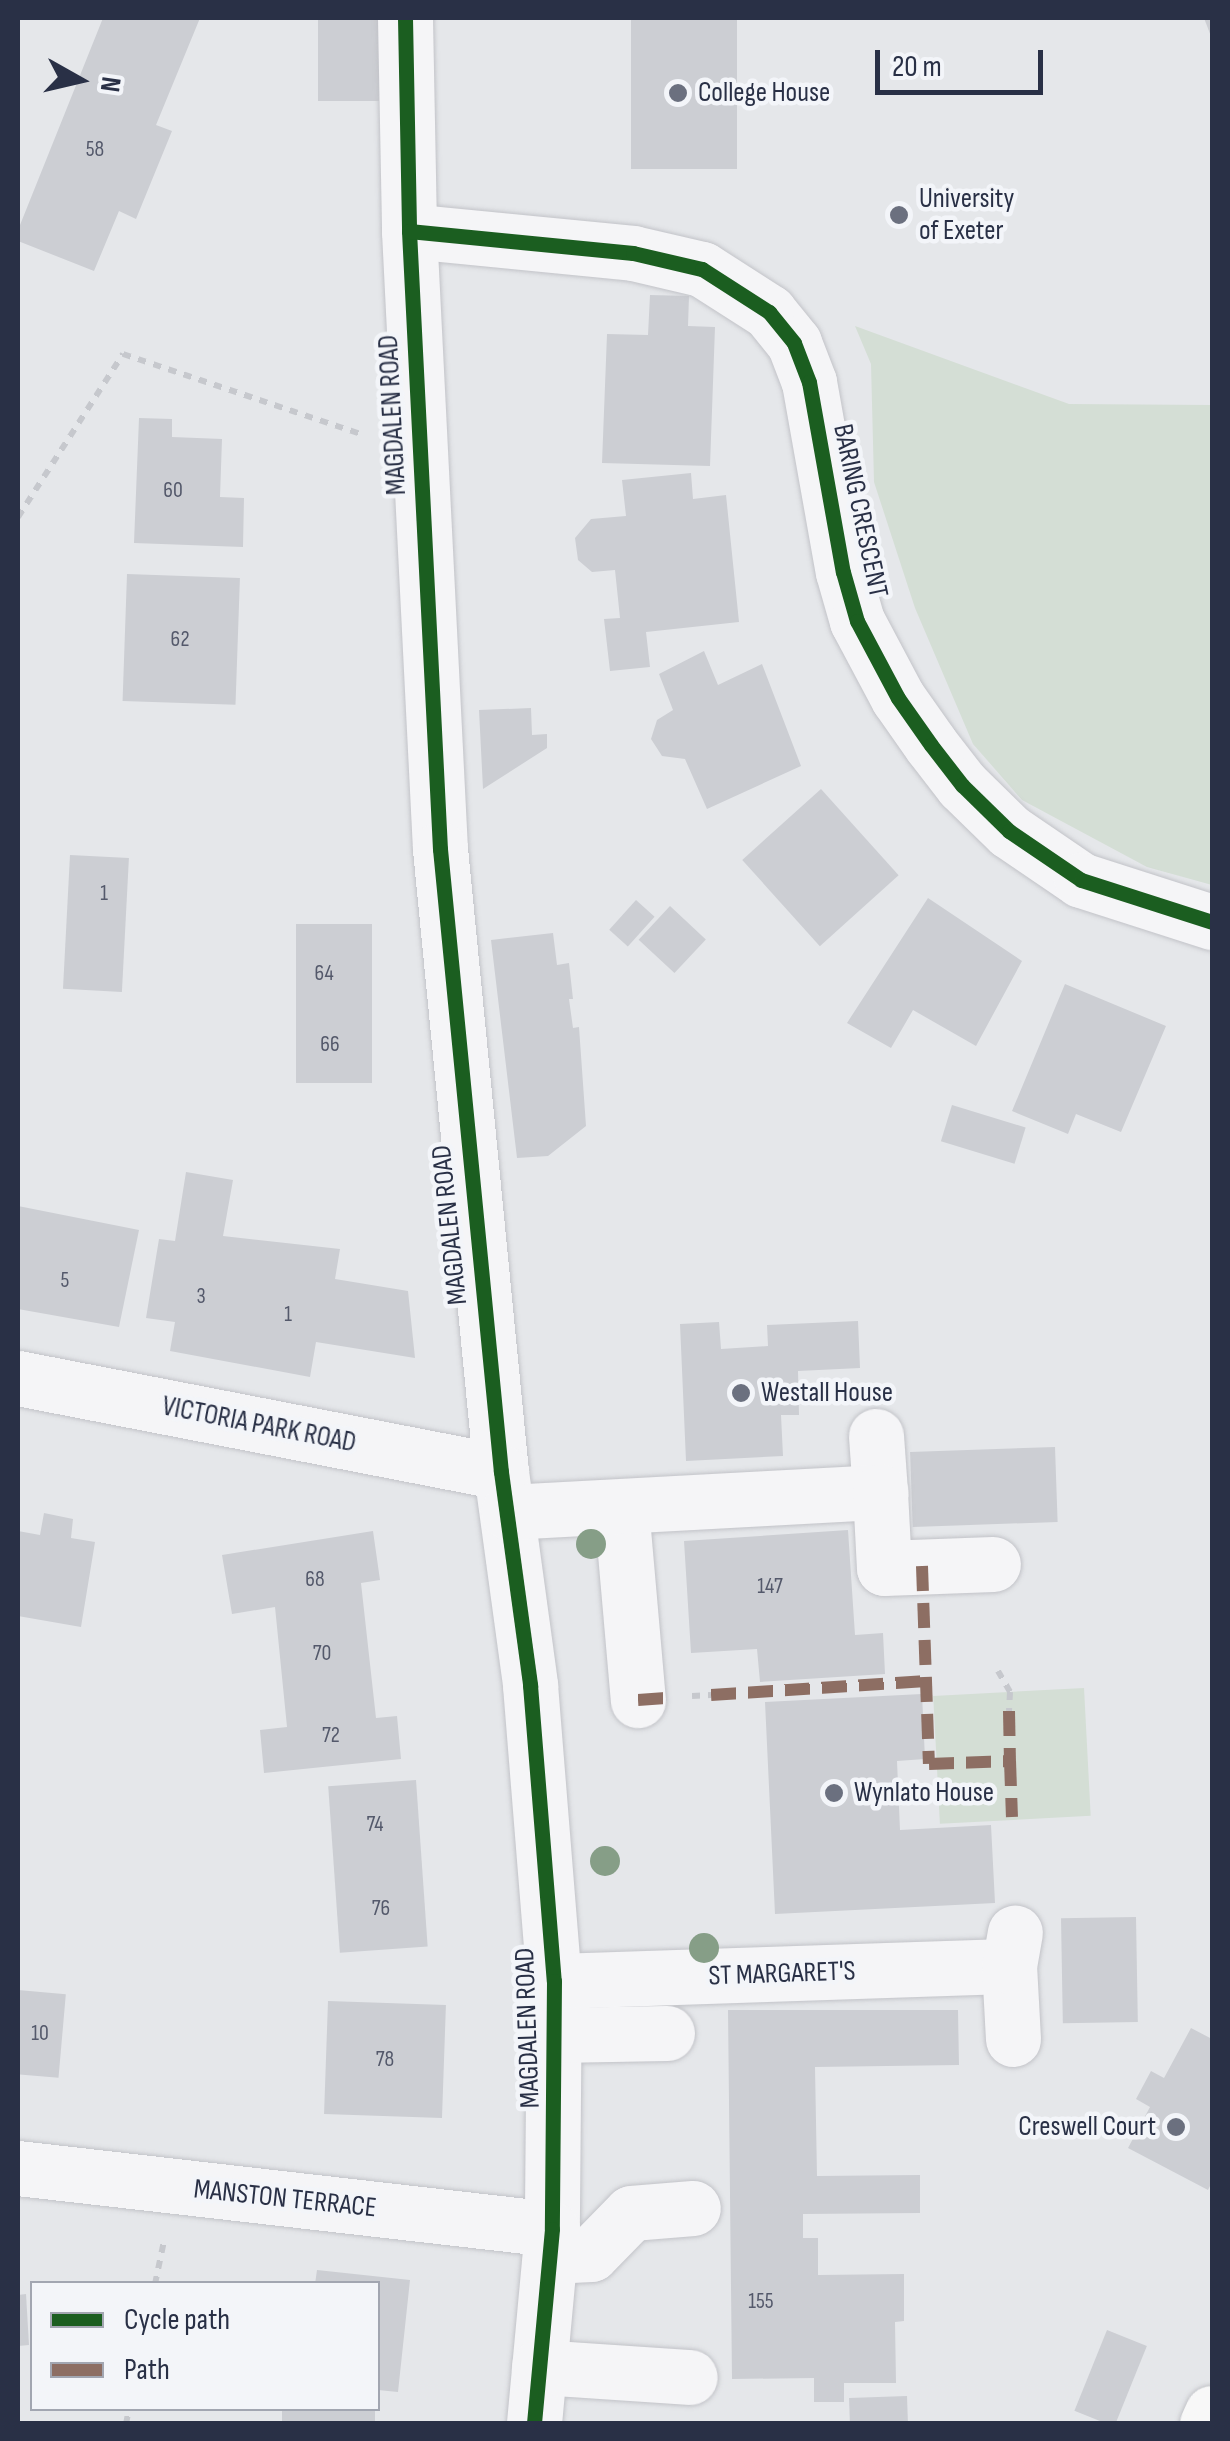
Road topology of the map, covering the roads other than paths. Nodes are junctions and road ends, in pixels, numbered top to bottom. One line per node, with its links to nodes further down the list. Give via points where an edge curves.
1 (405, 18): 2 (street, MAGDALEN ROAD)
2 (409, 230): 3 (street, BARING CRESCENT, via 633,253 702,269 769,312 794,344 808,382 857,620 931,745 1008,831 1081,880); 6 (street, MAGDALEN ROAD, via 440,849)
3 (1212, 922)
4 (18, 1378): 6 (street, VICTORIA PARK ROAD)
5 (876, 1436): 7 (street)
6 (504, 1492): 8 (street); 11 (street, MAGDALEN ROAD, via 530,1685)
7 (880, 1492): 8 (street); 9 (street, via 884,1568)
8 (621, 1506): 10 (street)
9 (993, 1564)
10 (638, 1700)
11 (554, 1982): 13 (street, MAGDALEN ROAD); 14 (street, ST MARGARET'S, via 1012,1949)
12 (667, 2033): 13 (street)
13 (554, 2035): 17 (street, MAGDALEN ROAD)
14 (1014, 2039)
15 (18, 2168): 17 (street, MANSTON TERRACE)
16 (694, 2208): 17 (street, MANSTON TERRACE, via 630,2212 591,2254)
17 (551, 2243): 18 (street, MAGDALEN ROAD)
18 (539, 2367): 19 (street); 21 (street, MAGDALEN ROAD)
19 (690, 2377)
20 (1212, 2412): 22 (main road)
21 (534, 2424)
22 (1207, 2424)

